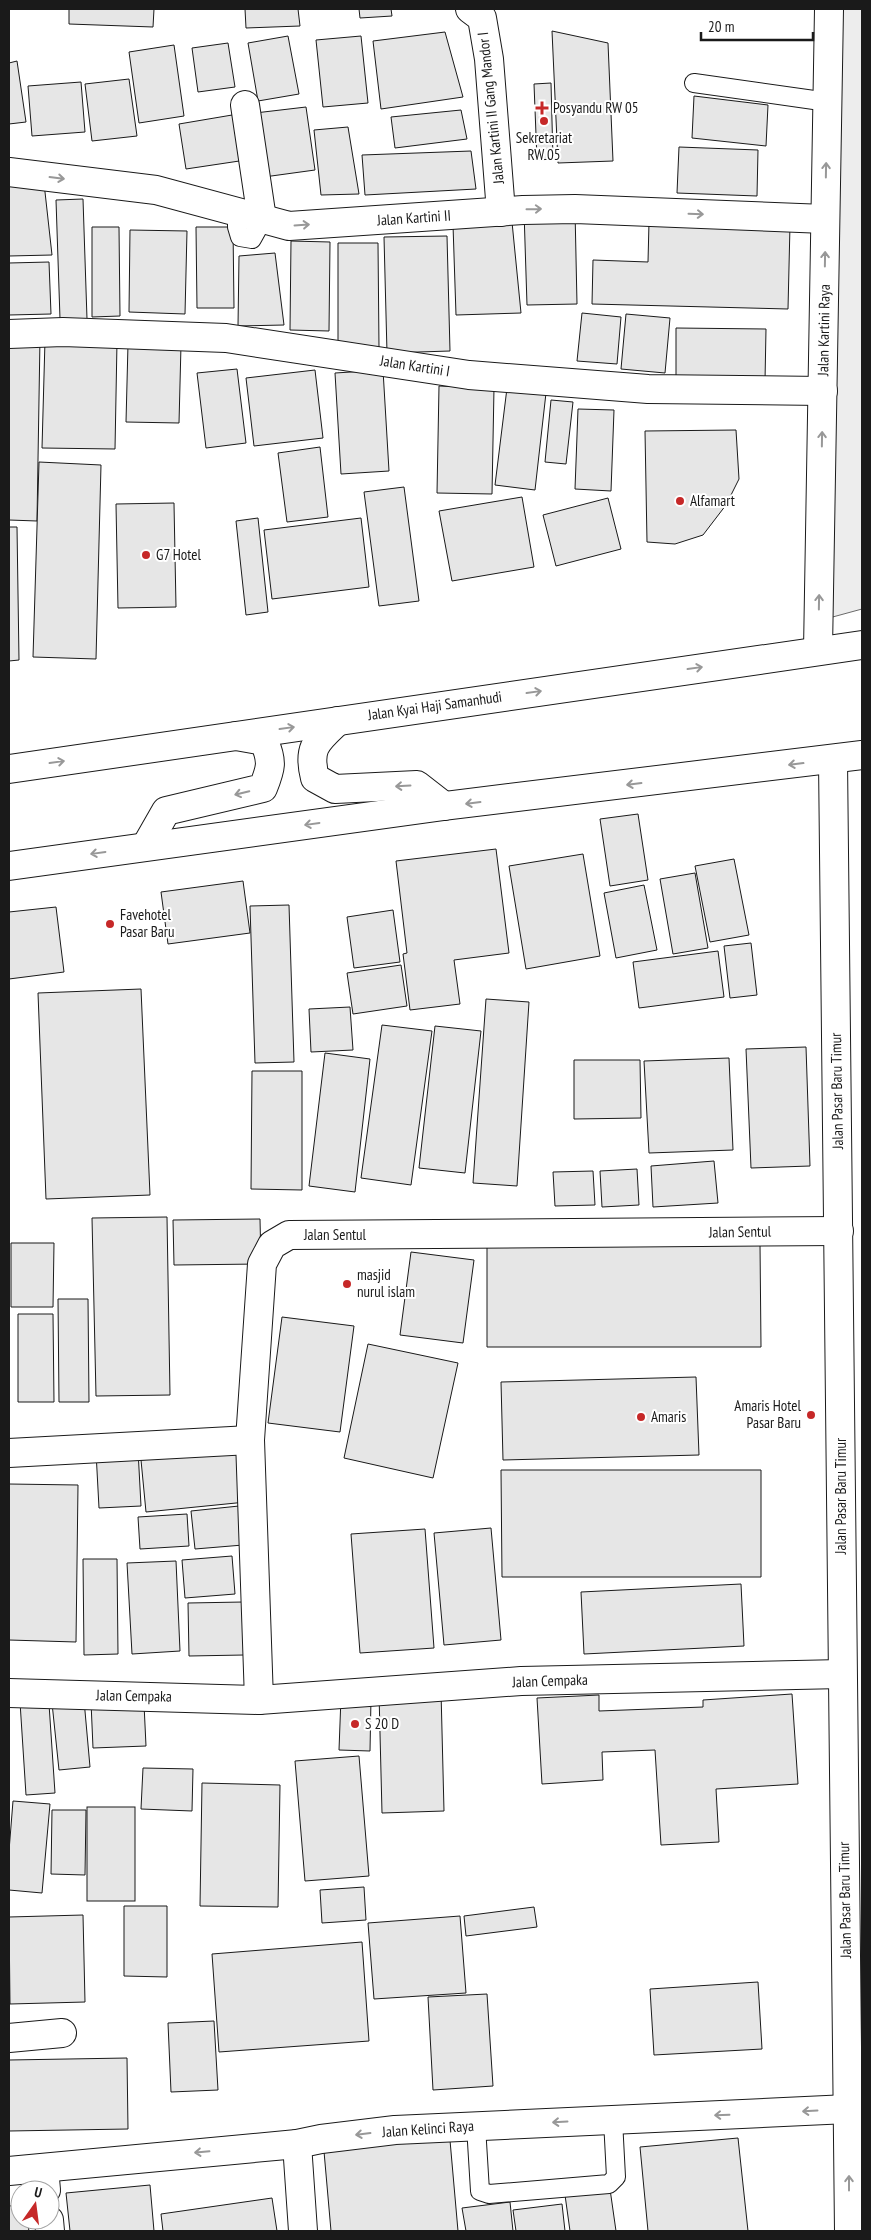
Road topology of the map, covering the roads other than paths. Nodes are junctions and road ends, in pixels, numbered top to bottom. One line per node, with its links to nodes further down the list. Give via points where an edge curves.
1 (470, 9): 7 (street, Jalan Kartini II Gang Mandor I, via 482,18 489,59)
2 (829, 9): 4 (street, Jalan Kartini Raya)
3 (694, 83): 4 (lane)
4 (828, 102): 9 (street, Jalan Kartini Raya, one-way to 4)
5 (245, 106): 8 (street)
6 (9, 172): 8 (street, Jalan Kartini II, one-way to 8, via 156,190)
7 (501, 212): 8 (street, Jalan Kartini II, one-way to 7, via 289,226); 9 (street, Jalan Kartini II, one-way to 9, via 575,209)
8 (252, 216)
9 (825, 219): 11 (street, Jalan Kartini Raya, one-way to 9)
10 (9, 334): 11 (street, Jalan Kartini I, via 63,332 226,338 469,375 648,389)
11 (822, 391): 13 (street, Jalan Kartini Raya, one-way to 11)
12 (860, 645): 13 (street, Jalan Kyai Haji Samanhudi)
13 (818, 650): 14 (street, Jalan Kyai Haji Samanhudi, one-way to 13)
14 (338, 721): 15 (street, Jalan Kyai Haji Samanhudi, one-way to 14); 19 (street, one-way to 14, via 417,785 335,789 315,778 311,762 317,740)
15 (235, 736): 18 (street, Jalan Kyai Haji Samanhudi, one-way to 15); 20 (street, one-way to 20, via 264,741 270,756 263,788 166,811)
16 (862, 755): 17 (street)
17 (833, 760): 19 (street, one-way to 19); 22 (street, Jalan Pasar Baru Timur)
18 (9, 769)
19 (444, 806): 20 (street, one-way to 20)
20 (146, 846): 21 (street, one-way to 21)
21 (9, 866)
22 (839, 1231): 23 (street, Jalan Sentul, via 289,1236 272,1246 262,1264); 25 (street, Jalan Pasar Baru Timur)
23 (250, 1440): 24 (street); 27 (street)
24 (9, 1453)
25 (842, 1674): 27 (street, Jalan Cempaka, via 522,1681); 30 (street, Jalan Pasar Baru Timur)
26 (9, 1693): 27 (street, Jalan Cempaka)
27 (259, 1700)
28 (62, 2033): 29 (street)
29 (9, 2038)
30 (848, 2109): 31 (street, Jalan Kelinci Raya, one-way to 31); 37 (street, Jalan Pasar Baru Timur, one-way to 30)
31 (613, 2120): 32 (street, Jalan Kelinci Raya, one-way to 32); 32 (lane, via 616,2177 609,2184 489,2194 480,2191)
32 (476, 2126): 33 (street, Jalan Kelinci Raya, one-way to 33, via 395,2130)
33 (297, 2144): 35 (street, Jalan Kelinci Raya, one-way to 35); 36 (street)
34 (9, 2171): 35 (street, Jalan Kelinci Raya)
35 (45, 2179)
36 (303, 2231)
37 (849, 2231)

